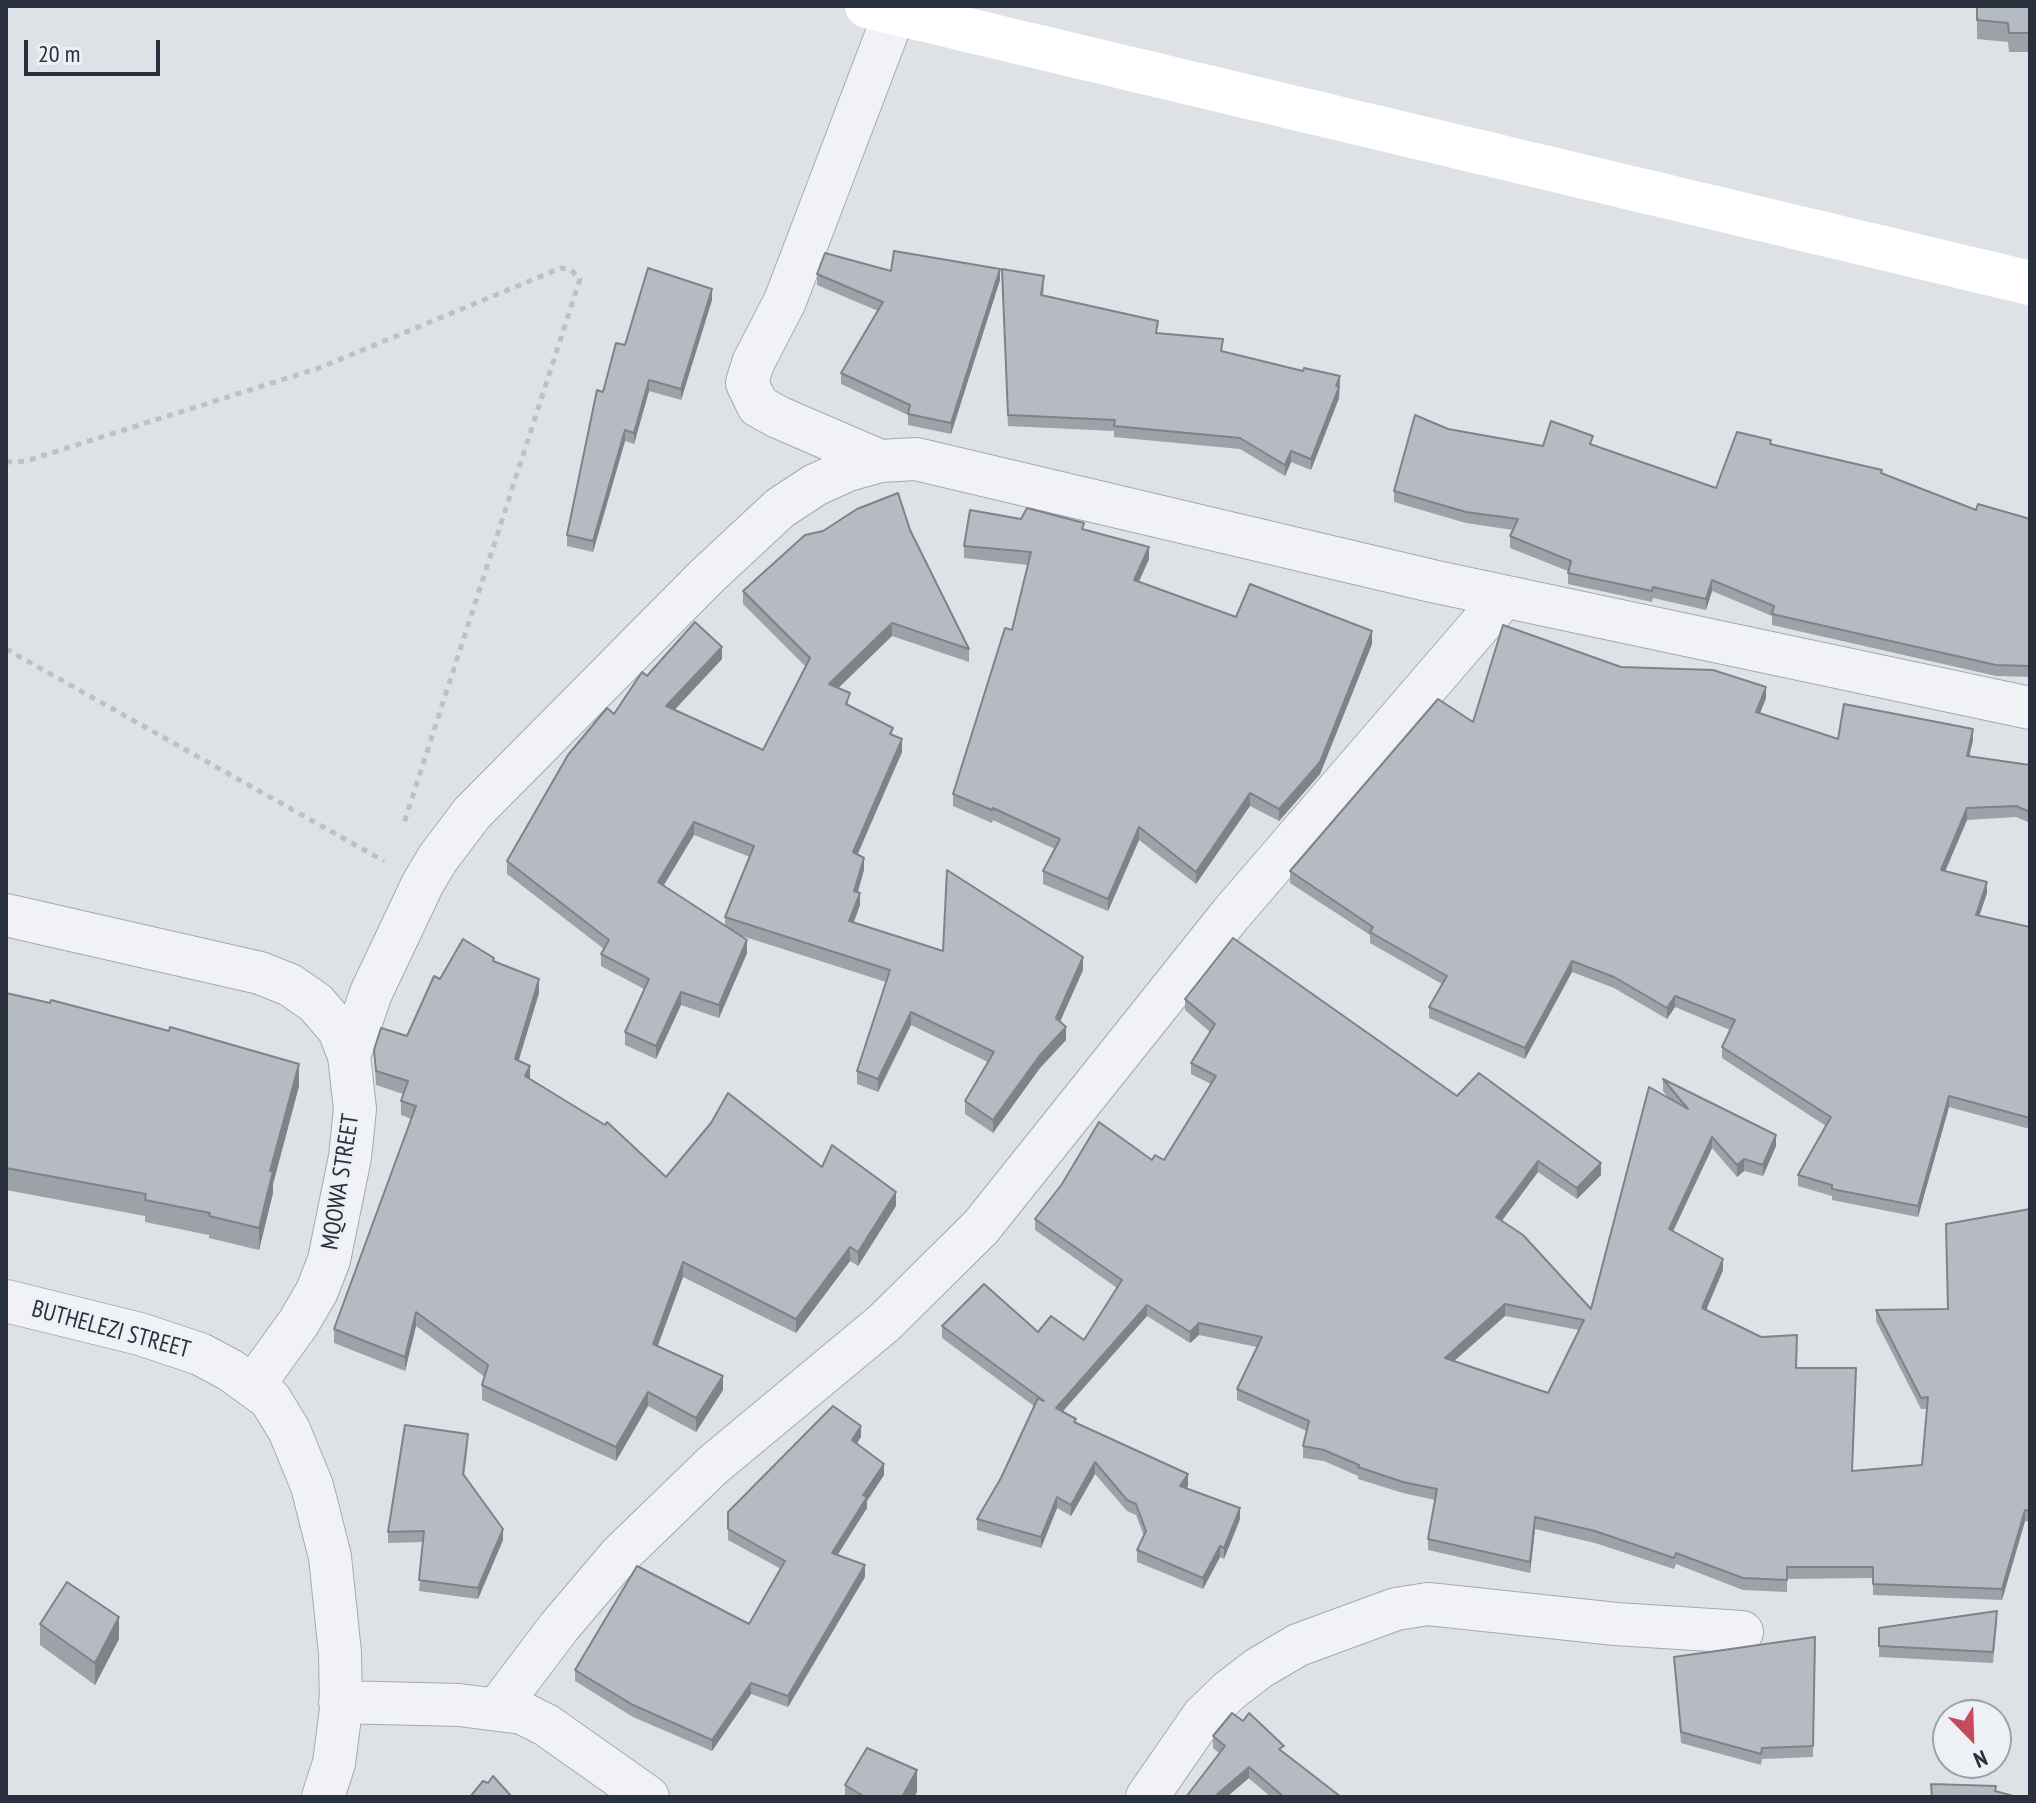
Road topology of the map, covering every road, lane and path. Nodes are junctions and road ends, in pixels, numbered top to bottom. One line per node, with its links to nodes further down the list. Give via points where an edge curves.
1 (881, 9): 2 (main road); 3 (street, via 785,301 747,383 758,406)
2 (2030, 283)
3 (880, 461): 5 (street, via 916,459); 9 (street, via 815,485 780,508 472,813)
4 (6, 462): 8 (path, via 26,461 319,368 561,268 571,270 580,279)
5 (1504, 597): 7 (street); 16 (street, via 1231,914 981,1227 884,1323 713,1465 620,1555)
6 (6, 649): 9 (path)
7 (2030, 708)
8 (401, 835)
9 (423, 883): 11 (street, via 371,993)
10 (6, 915): 11 (street, MQOWA STREET, via 260,973 290,985 316,1003 339,1030)
11 (349, 1056): 13 (street, MQOWA STREET, via 355,1109 329,1260 299,1322)
12 (6, 1301): 13 (street, BUTHELEZI STREET, via 200,1354)
13 (253, 1386): 15 (street, BUTHELEZI STREET, via 270,1399 289,1430 312,1486 330,1557)
14 (1742, 1632): 19 (street, via 1428,1604 1396,1609 1298,1645 1239,1683 1203,1716)
15 (340, 1702): 16 (street); 17 (street, BUTHELEZI STREET, via 334,1763)
16 (497, 1709): 18 (street, via 546,1725)
17 (323, 1797)
18 (648, 1797)
19 (1147, 1797)

